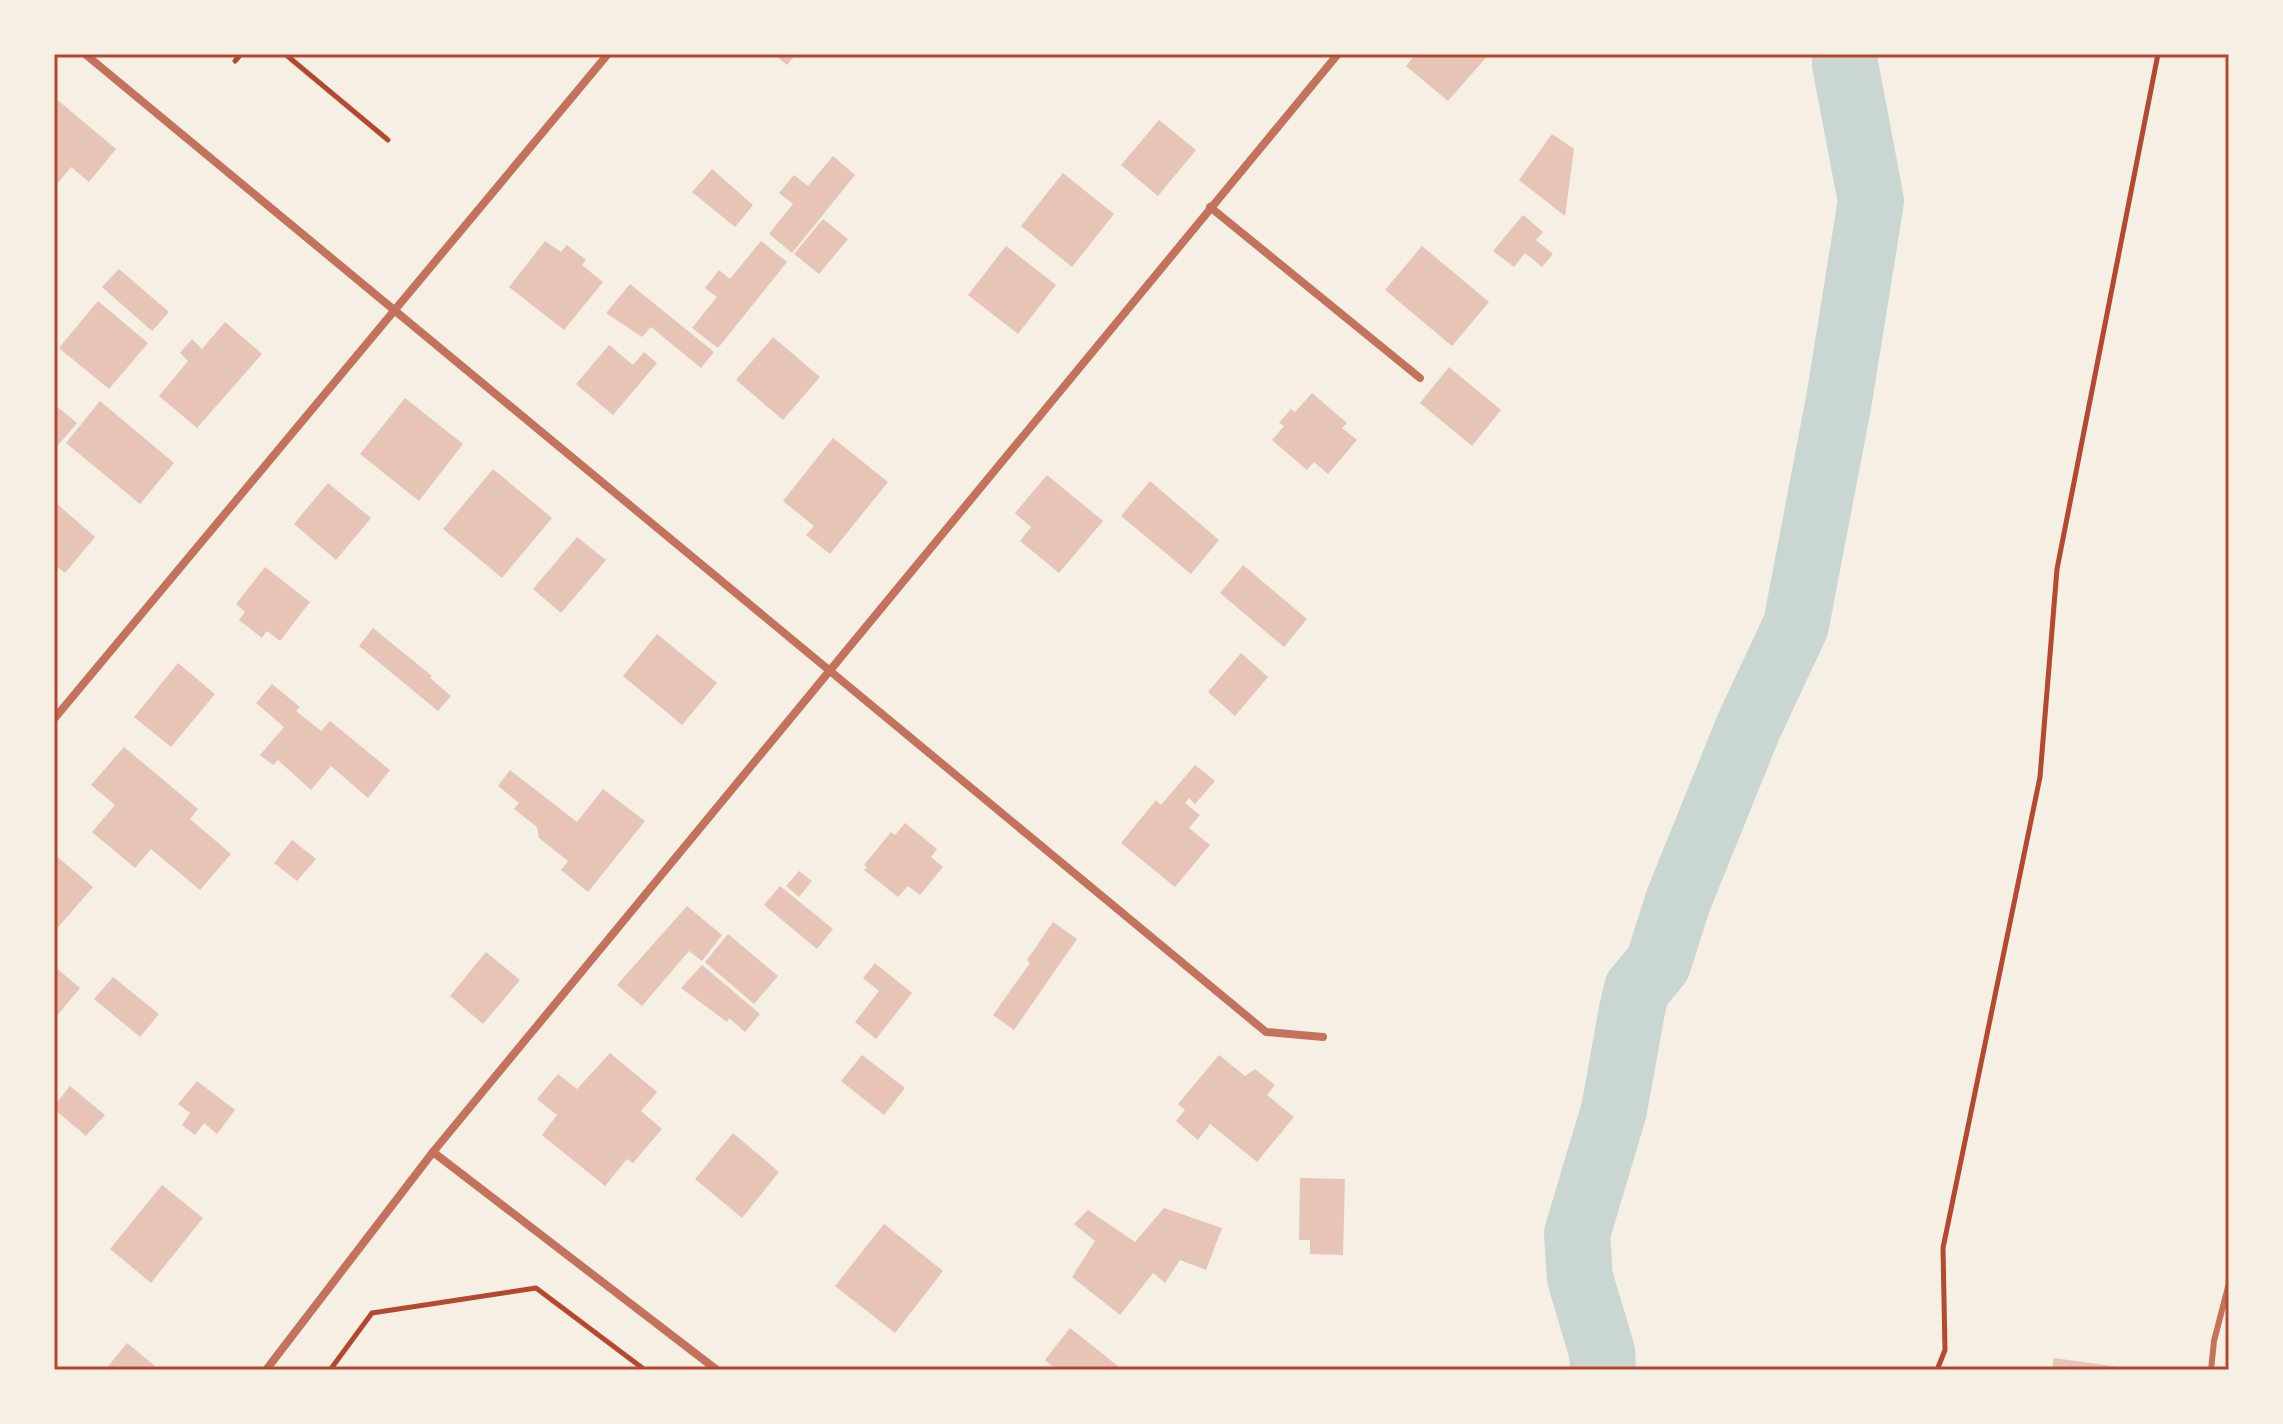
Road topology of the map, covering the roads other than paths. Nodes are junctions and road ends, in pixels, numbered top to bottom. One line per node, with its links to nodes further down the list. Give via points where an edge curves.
1 (85, 54): 5 (street)
2 (608, 54): 5 (street)
3 (1338, 54): 4 (street)
4 (1210, 207): 6 (street); 7 (street)
5 (395, 309): 7 (street); 8 (street)
6 (1420, 378)
7 (829, 669): 9 (street, via 1266,1032); 10 (street)
8 (54, 719)
9 (1323, 1037)
10 (433, 1152): 12 (street); 13 (street)
11 (2229, 1283): 14 (lane)
12 (266, 1370)
13 (717, 1370)
14 (2211, 1370)

